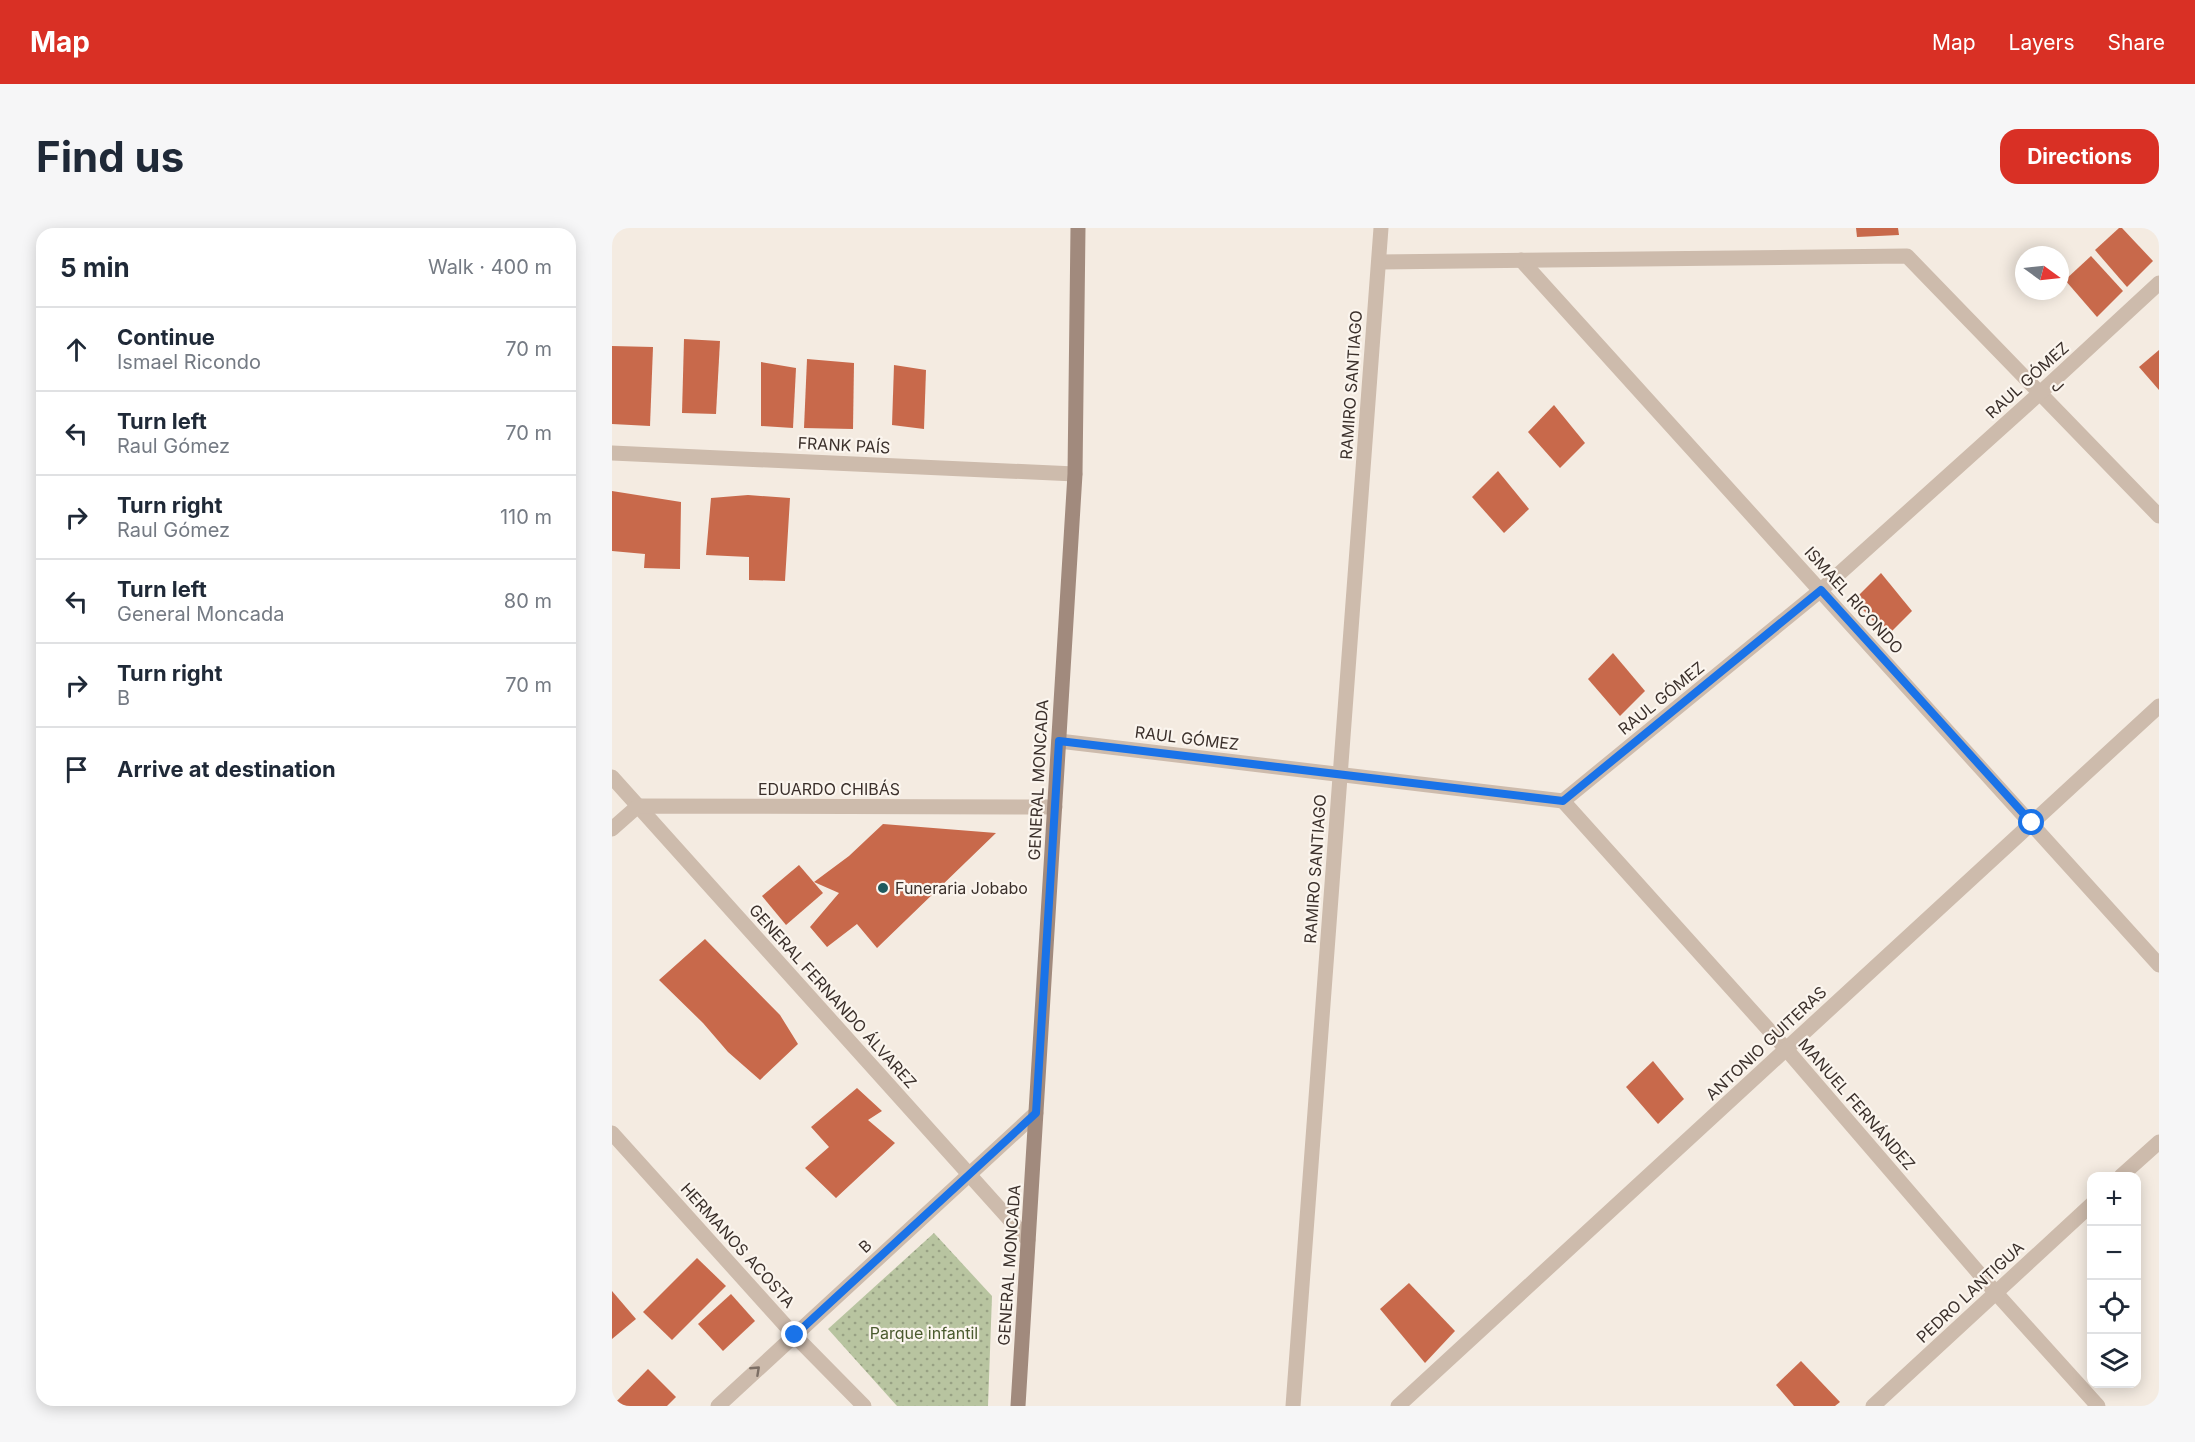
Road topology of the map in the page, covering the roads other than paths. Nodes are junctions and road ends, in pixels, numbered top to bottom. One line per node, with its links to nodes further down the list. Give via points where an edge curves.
1 (1078, 228): 8 (street, GENERAL MONCADA)
2 (1382, 228): 4 (street, RAMIRO SANTIAGO)
3 (1521, 260): 4 (street); 6 (street, J, via 1907,256); 10 (street, ISMAEL RICONDO)
4 (1379, 262): 13 (street, RAMIRO SANTIAGO)
5 (2159, 283): 6 (street, RAUL GÓMEZ)
6 (2040, 393): 9 (street, J); 10 (street, RAUL GÓMEZ)
7 (612, 453): 8 (street, FRANK PAÍS)
8 (1075, 474): 12 (street, GENERAL MONCADA)
9 (2159, 516)
10 (1821, 590): 15 (street, RAUL GÓMEZ); 18 (street, ISMAEL RICONDO)
11 (2159, 706): 18 (street, ANTONIO GUITERAS)
12 (1059, 741): 13 (street, RAUL GÓMEZ); 17 (street, GENERAL MONCADA)
13 (1340, 774): 15 (street, RAUL GÓMEZ); 34 (street, RAMIRO SANTIAGO)
14 (612, 777): 16 (street, GENERAL FERNANDO ÁLVAREZ)
15 (1563, 801): 21 (street, MANUEL FERNÁNDEZ)
16 (638, 806): 17 (street, EDUARDO CHIBÁS); 19 (street); 26 (street, GENERAL FERNANDO ÁLVAREZ)
17 (1055, 807): 22 (street, GENERAL MONCADA)
18 (2032, 823): 20 (street, ISMAEL RICONDO); 21 (street, ANTONIO GUITERAS)
19 (612, 829)
20 (2159, 965)
21 (1786, 1049): 29 (street, MANUEL FERNÁNDEZ); 35 (street, ANTONIO GUITERAS)
22 (1036, 1113): 26 (street, B); 28 (street, GENERAL MONCADA)
23 (612, 1133): 30 (street, HERMANOS ACOSTA)
24 (2159, 1142): 25 (street)
25 (2125, 1172)
26 (969, 1174): 28 (street, GENERAL FERNANDO ÁLVAREZ); 30 (street, B)
27 (2087, 1208): 29 (street, PEDRO LANTIGUA)
28 (1028, 1240): 33 (street, GENERAL MONCADA)
29 (1996, 1293): 36 (street, PEDRO LANTIGUA); 37 (street, MANUEL FERNÁNDEZ)
30 (795, 1335): 31 (street, B, one-way to 30); 32 (street, HERMANOS ACOSTA)
31 (718, 1406)
32 (864, 1406)
33 (1018, 1406)
34 (1293, 1406)
35 (1398, 1406)
36 (1873, 1406)
37 (2098, 1406)

